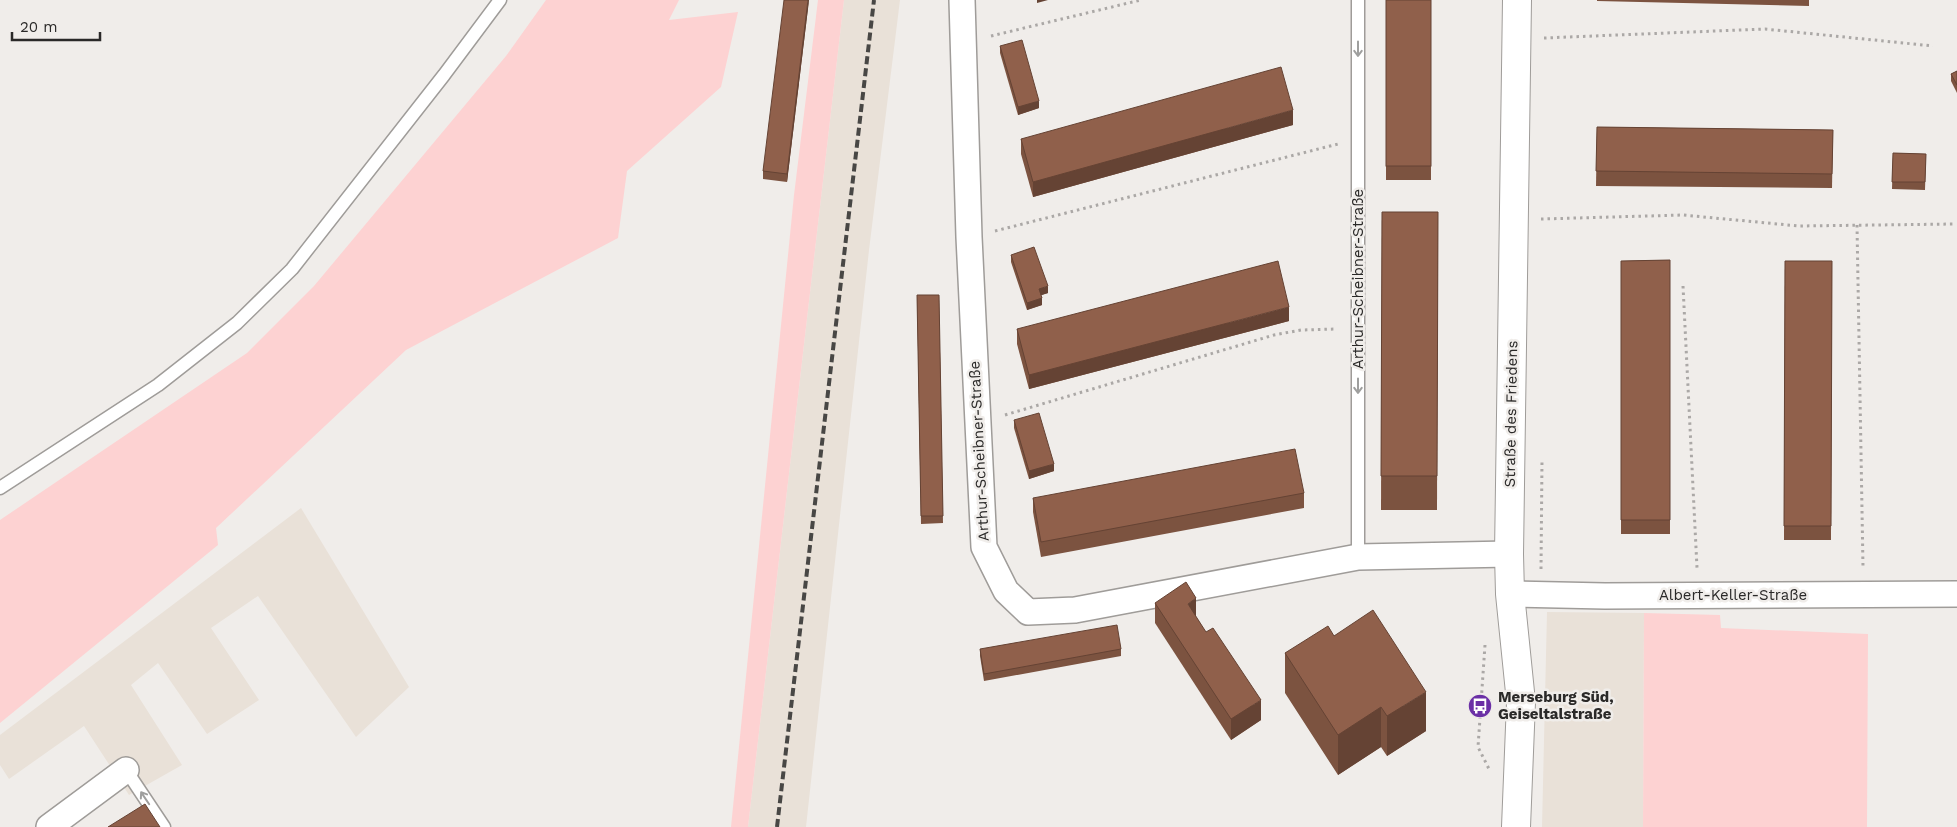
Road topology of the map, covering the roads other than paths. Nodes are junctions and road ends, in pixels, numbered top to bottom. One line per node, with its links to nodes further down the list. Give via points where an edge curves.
1 (500, 0): 5 (lane, via 292,269 237,324 158,385)
2 (962, 0): 7 (street, Arthur-Scheibner-Straße, via 969,237 984,547 1006,591 1028,612 1074,610)
3 (1358, 0): 7 (lane, Arthur-Scheibner-Straße, one-way to 7)
4 (1517, 0): 6 (street, Straße des Friedens)
5 (0, 488)
6 (1509, 554): 7 (street, Arthur-Scheibner-Straße); 8 (street, Straße des Friedens)
7 (1358, 557)
8 (1510, 594): 9 (street, Albert-Keller-Straße); 13 (street, Straße des Friedens, via 1521,702)
9 (1957, 594)
10 (126, 770): 11 (street); 12 (lane, one-way to 10)
11 (49, 827)
12 (164, 827)
13 (1516, 827)

